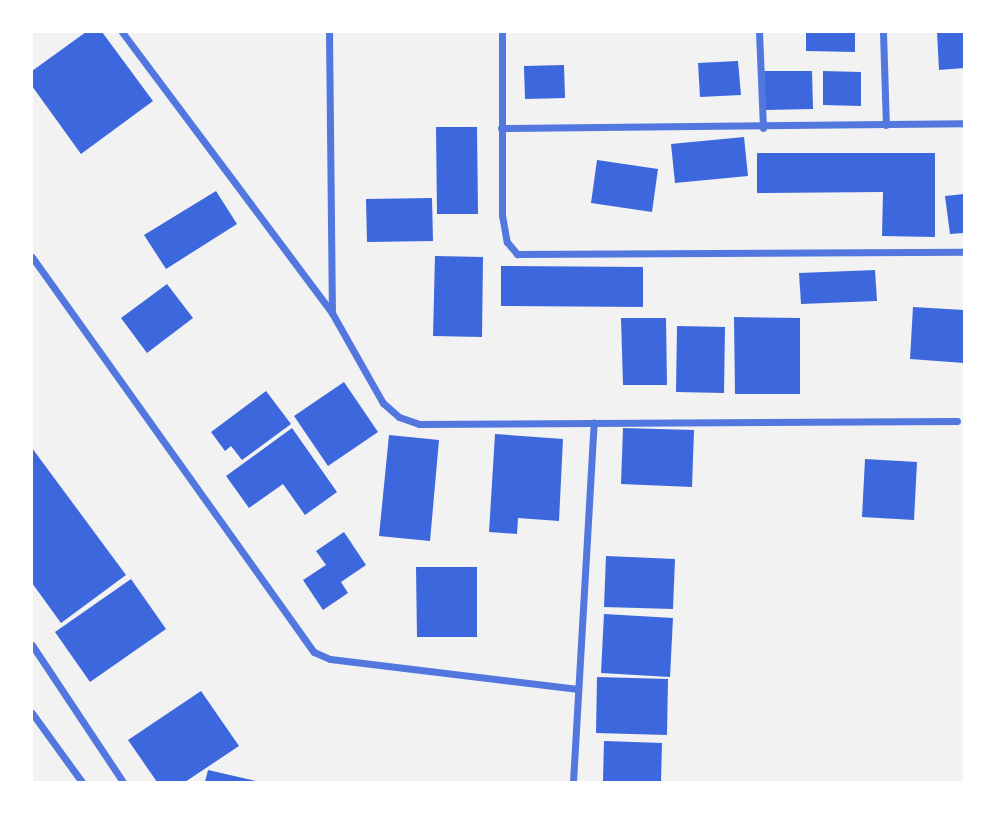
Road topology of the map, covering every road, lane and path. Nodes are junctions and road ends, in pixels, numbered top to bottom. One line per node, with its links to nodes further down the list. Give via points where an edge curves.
1 (122, 32): 12 (street)
2 (329, 32): 12 (street)
3 (502, 32): 8 (street)
4 (759, 32): 9 (street)
5 (883, 32): 7 (street)
6 (964, 123): 7 (street)
7 (886, 125): 9 (street)
8 (501, 128): 9 (street); 10 (street, via 502,215 507,242 517,254)
9 (763, 128)
10 (964, 252)
11 (32, 257): 16 (street, via 314,652 330,659)
12 (332, 313): 14 (street, via 383,403 399,417 419,424)
13 (957, 421): 14 (street)
14 (594, 423): 16 (street)
15 (32, 645): 19 (street)
16 (578, 689): 20 (street)
17 (32, 713): 18 (street)
18 (82, 782)
19 (123, 782)
20 (573, 782)

